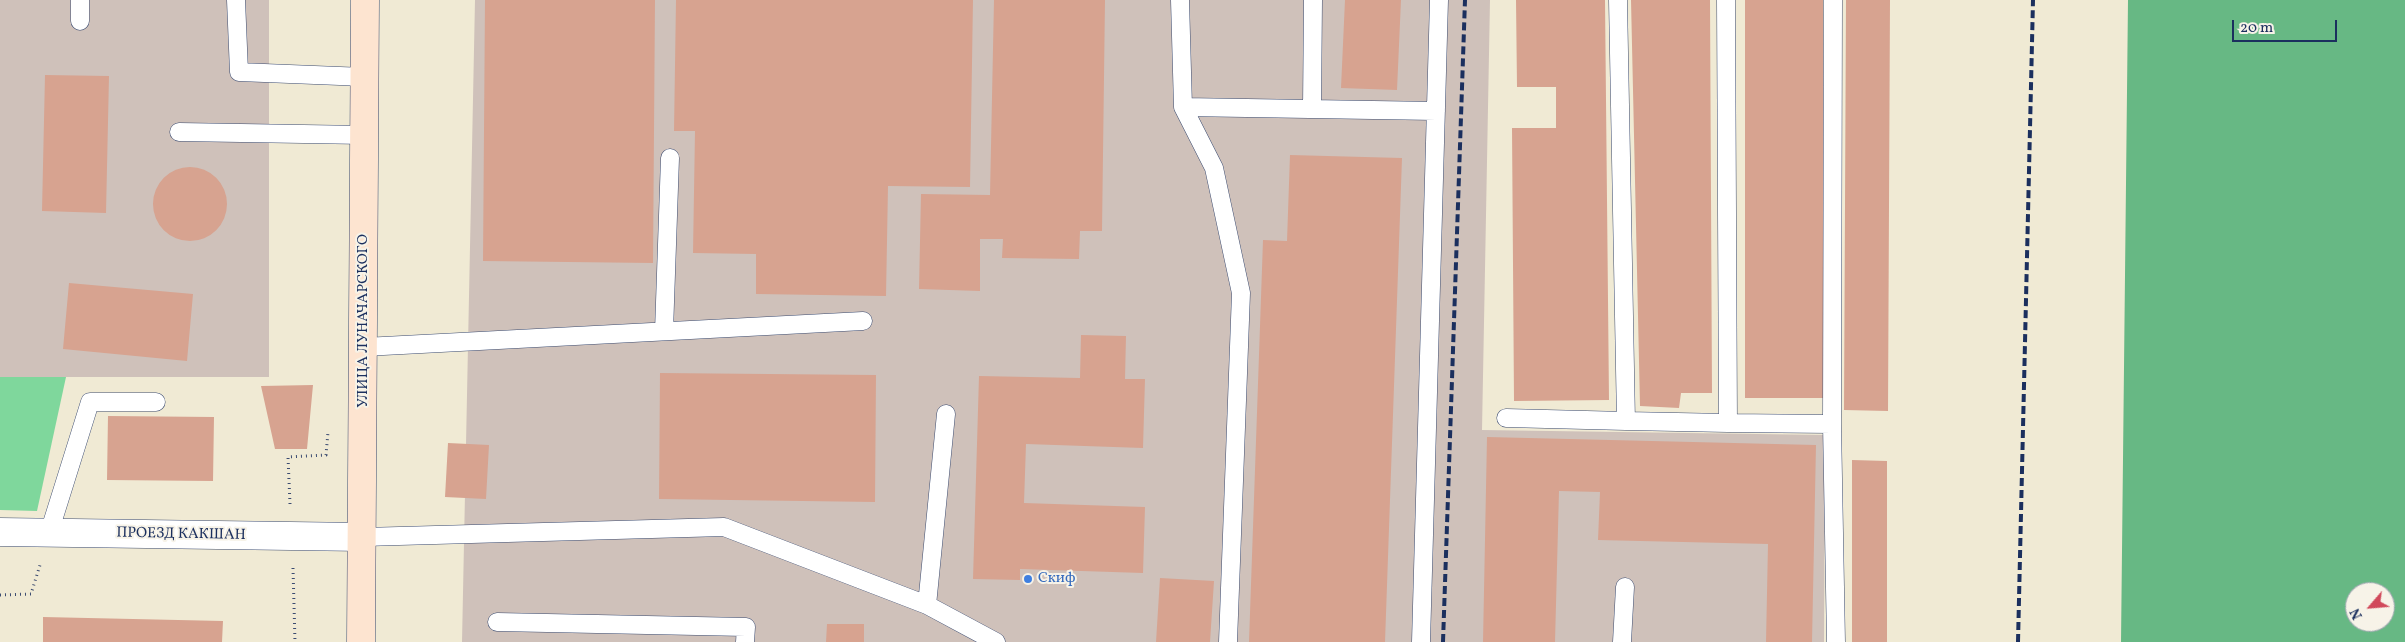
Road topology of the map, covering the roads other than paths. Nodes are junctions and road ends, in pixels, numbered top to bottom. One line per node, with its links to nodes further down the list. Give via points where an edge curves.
1 (80, 0): 10 (lane)
2 (236, 0): 11 (lane, via 239,72)
3 (365, 0): 11 (main road, УЛИЦА ЛУНАЧАРСКОГО)
4 (1180, 0): 12 (lane)
5 (1313, 0): 13 (lane)
6 (1439, 0): 14 (lane)
7 (1618, 0): 24 (lane)
8 (1726, 0): 25 (lane)
9 (1833, 0): 26 (lane)
10 (80, 21)
11 (365, 77): 16 (main road, УЛИЦА ЛУНАЧАРСКОГО)
12 (1183, 108): 13 (lane); 36 (lane, via 1214,168 1242,293)
13 (1312, 109): 14 (lane)
14 (1436, 111): 37 (lane)
15 (179, 132): 16 (lane)
16 (365, 135): 20 (main road, УЛИЦА ЛУНАЧАРСКОГО)
17 (670, 158): 19 (lane)
18 (862, 321): 19 (lane)
19 (664, 331): 20 (lane)
20 (364, 347): 29 (main road, УЛИЦА ЛУНАЧАРСКОГО)
21 (156, 402): 28 (lane, via 90,402)
22 (946, 414): 31 (lane)
23 (1506, 418): 24 (lane)
24 (1626, 421): 25 (lane)
25 (1728, 423): 26 (lane)
26 (1832, 424): 39 (lane)
27 (0, 532): 28 (street, ПРОЕЗД КАКШАН)
28 (49, 533): 29 (street, ПРОЕЗД КАКШАН)
29 (363, 537): 31 (lane, via 724,527); 33 (main road, УЛИЦА ЛУНАЧАРСКОГО)
30 (1625, 587): 38 (lane)
31 (927, 605): 35 (lane)
32 (497, 622): 34 (lane, via 746,627)
33 (361, 642)
34 (745, 642)
35 (996, 642)
36 (1228, 642)
37 (1420, 642)
38 (1622, 642)
39 (1836, 642)

